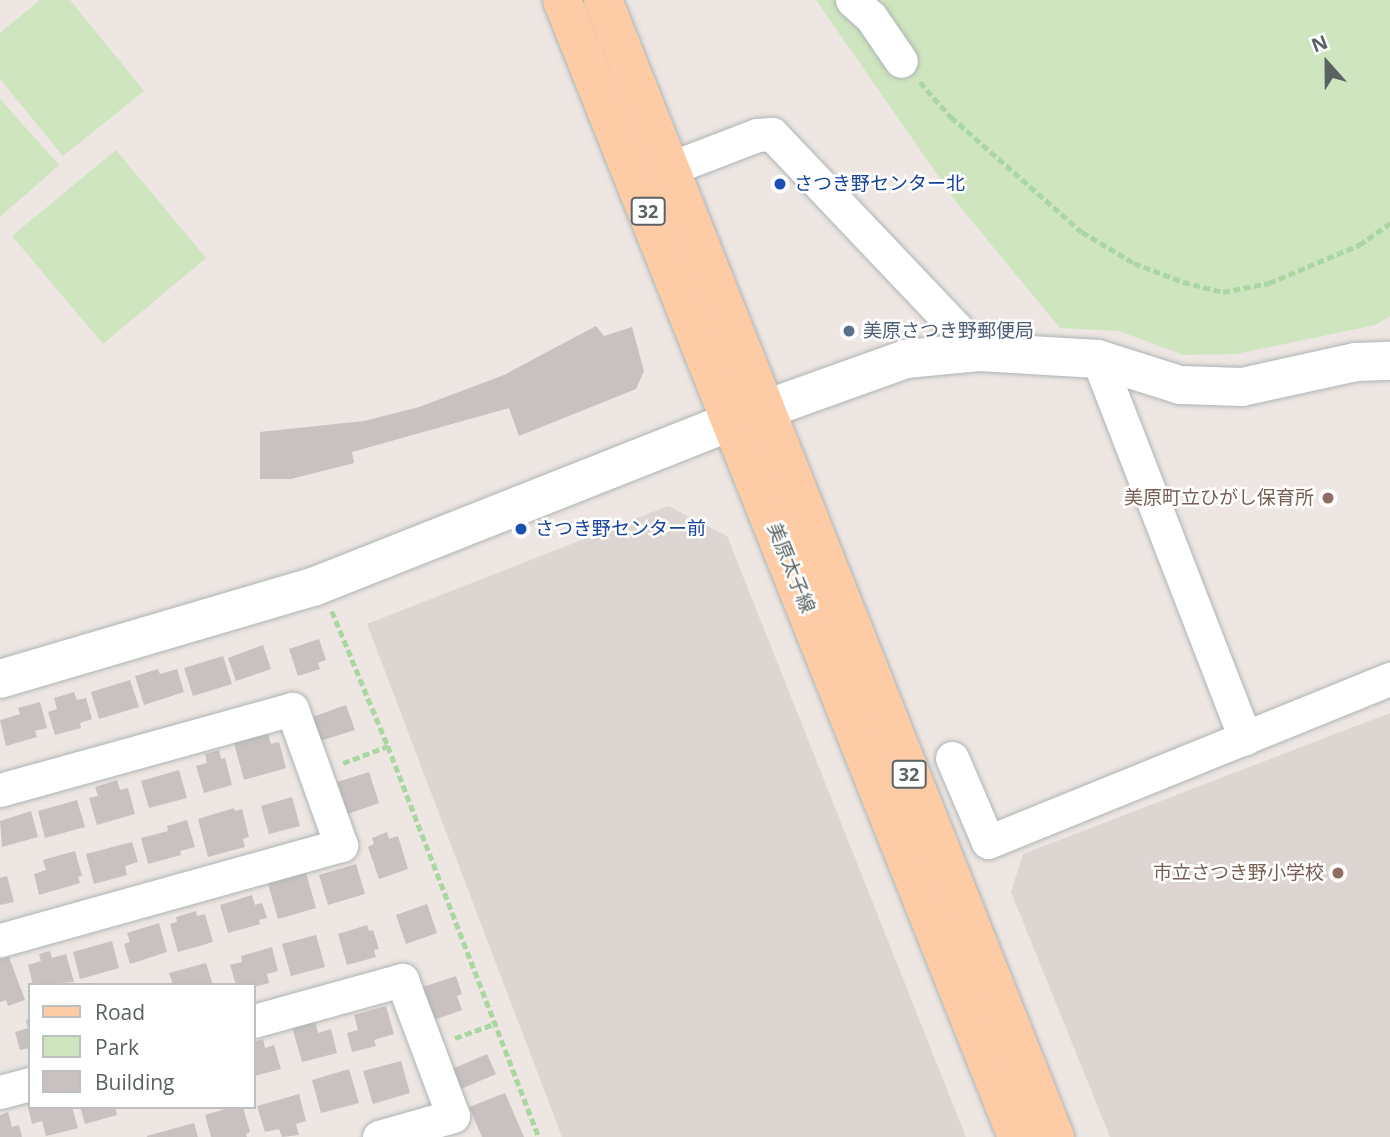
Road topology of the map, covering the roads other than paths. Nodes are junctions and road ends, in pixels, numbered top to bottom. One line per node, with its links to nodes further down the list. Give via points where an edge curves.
1 (562, 0): 5 (main road, 美原太子線 / 32)
2 (603, 0): 5 (main road, 美原太子線 / 32)
3 (852, 0): 4 (street, via 871,17)
4 (901, 61)
5 (653, 175): 6 (street, via 757,135 772,134); 9 (main road, 美原太子線 / 32)
6 (979, 352): 7 (street); 9 (street, via 906,359)
7 (1098, 359): 8 (street, via 1180,384 1242,387 1356,362); 12 (street)
8 (1390, 361)
9 (750, 415): 10 (street, via 313,587); 20 (main road, 美原太子線 / 32); 21 (main road, 美原太子線 / 32)
10 (0, 679)
11 (1390, 679): 12 (street)
12 (1245, 738): 13 (street, via 988,842)
13 (952, 758)
14 (0, 790): 15 (street, via 292,709 341,845)
15 (0, 940)
16 (256, 1020): 19 (street, via 402,980 453,1116)
17 (28, 1085): 18 (street)
18 (0, 1092)
19 (379, 1137)
20 (1017, 1137)
21 (1055, 1137)

